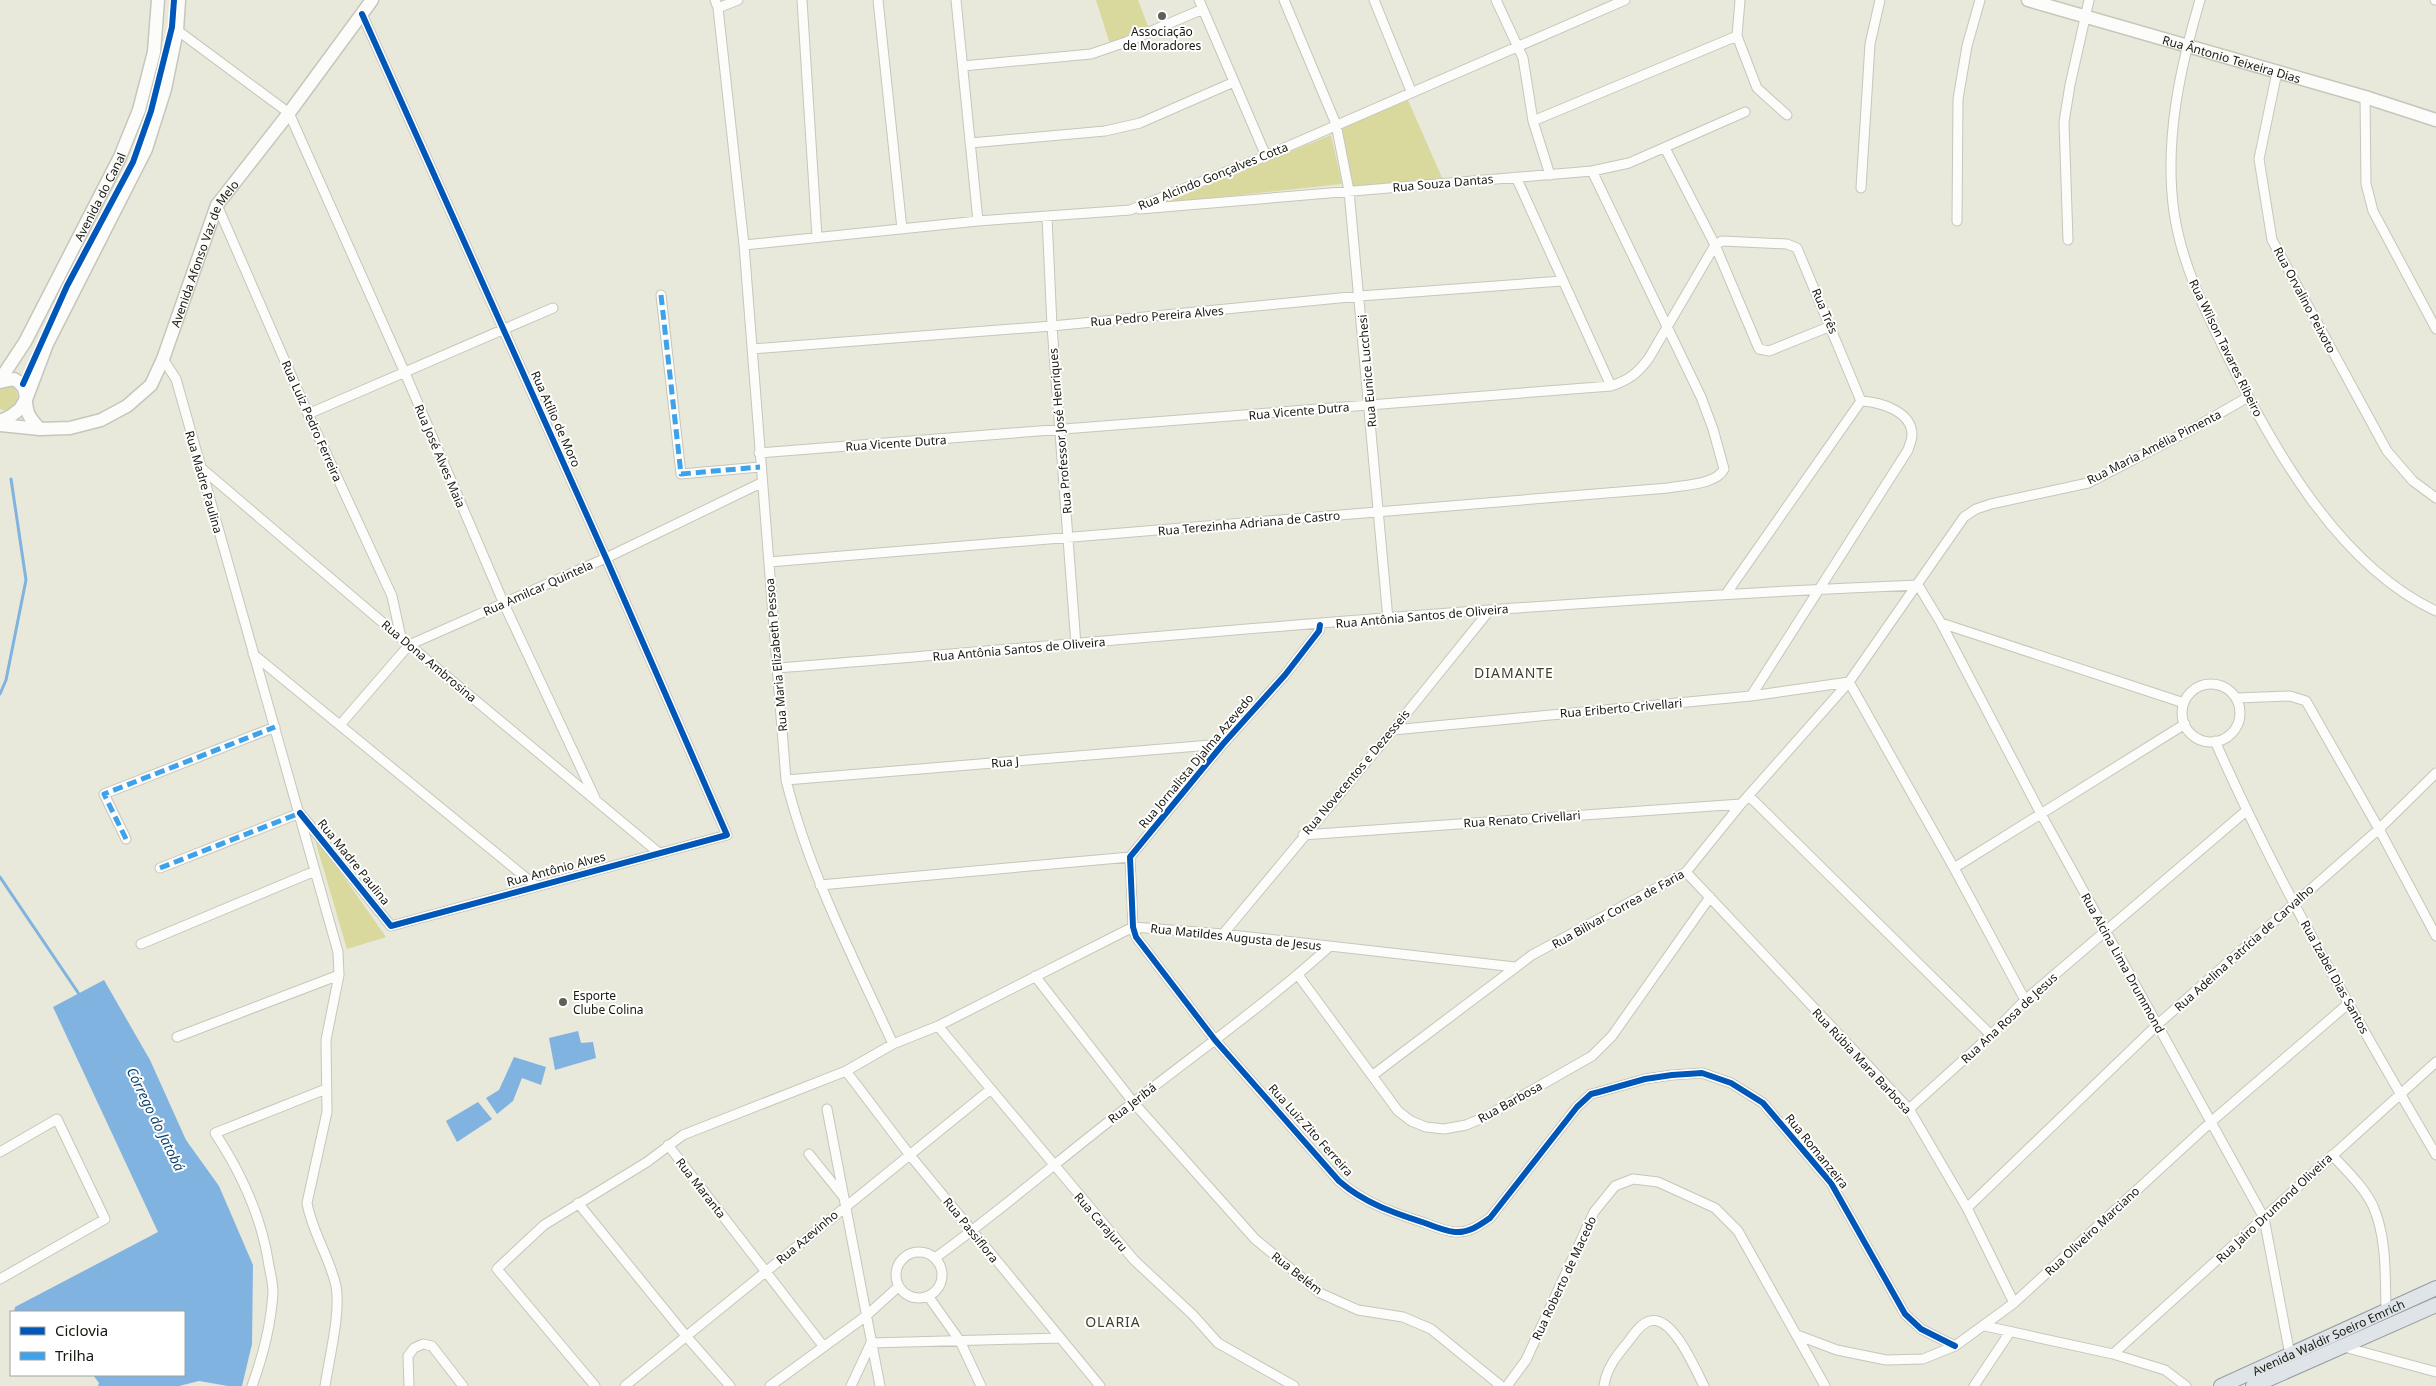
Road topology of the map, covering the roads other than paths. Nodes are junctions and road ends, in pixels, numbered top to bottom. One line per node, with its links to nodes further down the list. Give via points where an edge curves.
1 (158, 0): 68 (main road, Avenida do Canal, via 154,52 139,110 120,157 24,342)
2 (179, 0): 23 (main road, Avenida do Canal)
3 (372, 0): 21 (main road, Avenida Afonso Vaz de Melo)
4 (738, 0): 19 (street)
5 (802, 0): 52 (street)
6 (878, 0): 51 (street)
7 (956, 0): 27 (street)
8 (1199, 0): 20 (street)
9 (1284, 0): 37 (street, Rua Eunice Lucchesi)
10 (1374, 0): 30 (street)
11 (1496, 0): 25 (street)
12 (1625, 0): 25 (street, Rua Alcindo Gonçalves Cotta)
13 (1740, 0): 24 (street)
14 (1880, 0): 44 (street, via 1870,44)
15 (1980, 0): 50 (street, via 1967,46 1958,99)
16 (2028, 0): 22 (main road, Rua Ântonio Teixeira Dias)
17 (2089, 0): 22 (street)
18 (2200, 0): 26 (street, Rua Wilson Tavares Ribeiro)
19 (717, 4): 55 (street, Rua Maria Elizabeth Pessoa)
20 (1203, 10): 27 (street, via 1091,54); 29 (street)
21 (362, 14): 33 (main road, Avenida Afonso Vaz de Melo); 63 (street, Rua Atílio de Moro)
22 (2084, 17): 26 (main road, Rua Ântonio Teixeira Dias); 53 (street, via 2064,122)
23 (177, 30): 33 (street); 70 (main road, Avenida do Canal, via 165,90 146,149 47,344)
24 (1737, 36): 34 (street, via 1757,88); 36 (street)
25 (1518, 46): 30 (street, Rua Alcindo Gonçalves Cotta); 36 (street, via 1523,58)
26 (2186, 46): 28 (main road, Rua Ântonio Teixeira Dias); 71 (street, Rua Wilson Tavares Ribeiro, via 2171,144 2176,228 2193,285)
27 (963, 66): 38 (street)
28 (2277, 72): 31 (main road, Rua Ântonio Teixeira Dias); 83 (street, Rua Orvalino Peixoto, via 2259,159 2272,240 2388,451 2413,481)
29 (1234, 82): 38 (street, via 1140,123 1105,131); 40 (street)
30 (1411, 91): 37 (street, Rua Alcindo Gonçalves Cotta)
31 (2365, 97): 35 (main road, Rua Ântonio Teixeira Dias); 64 (street, via 2366,184 2373,212)
32 (1746, 112): 39 (street, Rua Souza Dantas)
33 (289, 113): 46 (main road, Avenida Afonso Vaz de Melo); 67 (street, Rua José Alves Maia)
34 (1787, 115)
35 (2436, 120)
36 (1533, 121): 42 (street)
37 (1336, 124): 40 (street, Rua Alcindo Gonçalves Cotta); 45 (street, Rua Eunice Lucchesi)
38 (970, 144): 49 (street)
39 (1665, 148): 41 (street, Rua Souza Dantas, via 1629,162); 54 (street)
40 (1266, 156): 47 (street, Rua Alcindo Gonçalves Cotta)
41 (1592, 171): 42 (street, Rua Souza Dantas); 61 (street)
42 (1550, 174): 43 (street, Rua Souza Dantas)
43 (1516, 178): 45 (street, Rua Souza Dantas); 56 (street)
44 (1861, 188)
45 (1349, 191): 47 (street, Rua Souza Dantas); 58 (street, Rua Eunice Lucchesi)
46 (217, 205): 66 (main road, Avenida Afonso Vaz de Melo); 74 (street, Rua Luiz Pedro Ferreira)
47 (1130, 210): 48 (street, Rua Alcindo Gonçalves Cotta)
48 (1046, 217): 49 (street, Rua Alcindo Gonçalves Cotta); 60 (street, Rua Professor José Henriques)
49 (978, 221): 51 (street, Rua Alcindo Gonçalves Cotta)
50 (1958, 221)
51 (902, 229): 52 (street, Rua Alcindo Gonçalves Cotta)
52 (817, 237): 55 (street, Rua Alcindo Gonçalves Cotta)
53 (2068, 240)
54 (1714, 244): 61 (street); 62 (street, Rua Três, via 1787,244 1797,248); 62 (street, via 1759,349 1769,351)
55 (744, 245): 65 (street, Rua Maria Elizabeth Pessoa)
56 (1562, 281): 58 (street, Rua Pedro Pereira Alves); 69 (street)
57 (661, 295): 81 (street, via 681,474)
58 (1360, 296): 60 (street, Rua Pedro Pereira Alves); 73 (street, Rua Eunice Lucchesi)
59 (553, 308): 63 (street)
60 (1052, 326): 65 (street, Rua Pedro Pereira Alves); 78 (street, Rua Professor José Henriques)
61 (1668, 326): 69 (street, via 1638,373); 84 (street, Rua Terezinha Adriana de Castro, via 1707,413 1724,469 1718,476 1668,488)
62 (1831, 326): 72 (street, Rua Três)
63 (503, 329): 67 (street); 86 (street, Rua Atílio de Moro)
64 (2436, 329)
65 (752, 349): 79 (street, Rua Maria Elizabeth Pessoa)
66 (163, 359): 77 (main road, Avenida Afonso Vaz de Melo, via 151,385 127,406 101,420 70,428); 80 (street, Rua Madre Paulina, via 176,379)
67 (405, 372): 74 (street); 91 (street, Rua José Alves Maia)
68 (0, 381): 70 (main road, via 14,379 23,384)
69 (1611, 386): 73 (street, Rua Vicente Dutra)
70 (27, 397): 75 (main road, Avenida do Canal, via 11,416); 77 (main road, via 27,409)
71 (2248, 397): 88 (street, Rua Maria Amélia Pimenta, via 2164,449 2088,483 1976,508 1964,518); 93 (street, Rua Wilson Tavares Ribeiro, via 2314,503 2337,533 2397,588)
72 (1861, 401): 89 (street, via 1888,406 1906,418 1912,434 1898,468); 90 (street)
73 (1370, 405): 78 (street, Rua Vicente Dutra); 84 (street, Rua Eunice Lucchesi)
74 (308, 414): 97 (street, Rua Luiz Pedro Ferreira, via 392,596)
75 (0, 421)
76 (0, 425): 77 (main road, Avenida Afonso Vaz de Melo)
77 (40, 430)
78 (1060, 430): 79 (street, Rua Vicente Dutra); 85 (street, Rua Professor José Henriques)
79 (759, 453): 81 (street, Rua Maria Elizabeth Pessoa)
80 (200, 466): 97 (street, Rua Dona Ambrosina); 100 (street, Rua Madre Paulina)
81 (760, 467): 82 (street, Rua Maria Elizabeth Pessoa)
82 (762, 483): 86 (street, Rua Amilcar Quintela); 87 (street, Rua Maria Elizabeth Pessoa)
83 (2436, 498)
84 (1380, 512): 85 (street, Rua Terezinha Adriana de Castro); 94 (street, Rua Eunice Lucchesi)
85 (1069, 538): 87 (street, Rua Terezinha Adriana de Castro); 99 (street, Rua Professor José Henriques)
86 (606, 558): 91 (street, Rua Amilcar Quintela); 121 (street, Rua Atílio de Moro)
87 (769, 562): 101 (street, Rua Maria Elizabeth Pessoa)
88 (1918, 585): 89 (street, Rua Antônia Santos de Oliveira); 95 (street, Rua Alcina Lima Drummond); 102 (street, Rua Bilivar Correa de Faria)
89 (1820, 589): 90 (street, Rua Antônia Santos de Oliveira); 103 (street)
90 (1726, 594): 92 (street, Rua Antônia Santos de Oliveira)
91 (504, 604): 98 (street, Rua Amilcar Quintela); 115 (street, Rua José Alves Maia)
92 (1489, 611): 94 (street, Rua Antônia Santos de Oliveira); 109 (street, Rua Novecentos e Dezesseis)
93 (2436, 612)
94 (1388, 619): 96 (street, Rua Antônia Santos de Oliveira)
95 (1941, 623): 105 (street); 119 (street, Rua Alcina Lima Drummond)
96 (1320, 625): 99 (street, Rua Antônia Santos de Oliveira); 111 (street, Rua Jornalista Djalma Azevedo, via 1319,631 1285,675)
97 (401, 638): 98 (street, Rua Dona Ambrosina)
98 (409, 645): 107 (street, Rua Amilcar Quintela); 115 (street, Rua Dona Ambrosina)
99 (1076, 645): 101 (street, Rua Antônia Santos de Oliveira)
100 (253, 654): 107 (street); 108 (street, Rua Madre Paulina)
101 (778, 668): 113 (street, Rua Maria Elizabeth Pessoa)
102 (1849, 682): 103 (street, Rua Eriberto Crivellari); 114 (street, Rua Bilivar Correa de Faria); 127 (street)
103 (1751, 696): 109 (street, Rua Eriberto Crivellari)
104 (2237, 698): 105 (street, via 2223,686 2204,685 2189,695); 110 (street, via 2240,717 2237,726 2232,734); 120 (street, via 2290,696 2306,701)
105 (2184, 703): 106 (street)
106 (2184, 724): 110 (street, via 2197,738); 119 (street)
107 (340, 725): 131 (street)
108 (275, 727): 118 (street, Rua Madre Paulina); 123 (street, via 104,794)
109 (1393, 730): 122 (street, Rua Novecentos e Dezesseis)
110 (2215, 742): 117 (street, Rua Izabel Dias Santos)
111 (1223, 744): 113 (street, Rua J); 125 (street, Rua Jornalista Djalma Azevedo)
112 (2436, 773): 120 (street, Rua Adelina Patrícia de Carvalho)
113 (786, 780): 130 (street, Rua Maria Elizabeth Pessoa, via 797,823)
114 (1749, 796): 116 (street, Rua Bilivar Correa de Faria); 149 (street)
115 (595, 798): 124 (street, Rua Dona Ambrosina)
116 (1741, 804): 122 (street, Rua Renato Crivellari); 129 (street, Rua Bilivar Correa de Faria)
117 (2246, 812): 133 (street, Rua Izabel Dias Santos); 136 (street, Rua Ana Rosa de Jesus)
118 (300, 813): 126 (street); 128 (street); 134 (street, Rua Madre Paulina)
119 (2041, 814): 127 (street); 136 (street, Rua Alcina Lima Drummond)
120 (2379, 828): 133 (street, Rua Adelina Patrícia de Carvalho); 138 (street)
121 (727, 835): 124 (street, Rua Antônio Alves)
122 (1303, 835): 137 (street, Rua Novecentos e Dezesseis)
123 (126, 839)
124 (659, 853): 131 (street, Rua Antônio Alves)
125 (1130, 857): 130 (street); 135 (street)
126 (160, 868)
127 (1954, 868): 145 (street)
128 (315, 871): 139 (street); 142 (street, via 338,952)
129 (1686, 872): 132 (street, Rua Rúbia Mara Barbosa); 141 (street, Rua Bilivar Correa de Faria)
130 (820, 885): 152 (street, Rua Maria Elizabeth Pessoa)
131 (536, 886): 134 (street, Rua Antônio Alves)
132 (1710, 897): 155 (street, Rua Barbosa, via 1612,1036 1592,1056 1485,1118 1444,1129 1426,1127 1398,1111); 162 (street, Rua Rúbia Mara Barbosa)
133 (2294, 903): 146 (street, Rua Izabel Dias Santos); 147 (street, Rua Adelina Patrícia de Carvalho)
134 (391, 926)
135 (1133, 927): 137 (street, Rua Matildes Augusta de Jesus); 144 (street, Rua Matildes Augusta de Jesus); 151 (street, Rua Luiz Zito Ferreira, via 1136,937)
136 (2106, 932): 145 (street, Rua Ana Rosa de Jesus); 147 (street, Rua Alcina Lima Drummond)
137 (1222, 934): 140 (street, Rua Matildes Augusta de Jesus)
138 (2436, 936)
139 (141, 944)
140 (1329, 947): 141 (street, Rua Matildes Augusta de Jesus); 143 (street, Rua Jeribá)
141 (1515, 967): 155 (street, Rua Bilivar Correa de Faria)
142 (339, 975): 150 (street); 156 (street, via 326,1040)
143 (1298, 975): 151 (street, Rua Jeribá); 155 (street, Rua Barbosa)
144 (1034, 976): 148 (street, Rua Matildes Augusta de Jesus); 160 (street, Rua Belém)
145 (2024, 1000): 149 (street, Rua Ana Rosa de Jesus)
146 (2349, 1003): 159 (street, Rua Izabel Dias Santos); 163 (street, Rua Oliveiro Marciano)
147 (2157, 1025): 163 (street, Rua Alcina Lima Drummond); 174 (street, Rua Adelina Patrícia de Carvalho)
148 (938, 1026): 152 (street, Rua Matildes Augusta de Jesus); 157 (street, Rua Carajuru)
149 (1991, 1035): 162 (street, Rua Ana Rosa de Jesus)
150 (177, 1037)
151 (1215, 1040): 158 (street, Rua Luiz Zito Ferreira, via 1349,1190 1399,1214 1456,1232 1476,1227 1490,1218 1577,1107 1591,1094); 160 (street, Rua Jeribá)
152 (893, 1044): 154 (street, Rua Matildes Augusta de Jesus)
153 (2436, 1062): 159 (street, Rua Jairo Drumond Oliveira)
154 (846, 1071): 164 (street, Rua Matildes Augusta de Jesus, via 703,1126); 167 (street, Rua Passiflora)
155 (1373, 1075)
156 (326, 1089): 200 (street, via 215,1133 236,1165 267,1249 273,1292 265,1348); 201 (street, via 327,1112 306,1203 336,1287)
157 (991, 1089): 167 (street, Rua Azevinho); 170 (street, Rua Carajuru)
158 (1599, 1092): 194 (street, Rua Romanzeira, via 1645,1079 1702,1073 1731,1083 1763,1103 1831,1183 1906,1314 1922,1329)
159 (2400, 1094): 168 (street, Rua Jairo Drumond Oliveira); 169 (street, Rua Izabel Dias Santos)
160 (1133, 1102): 170 (street, Rua Jeribá); 213 (street, Rua Belém, via 1254,1239 1295,1274 1320,1293 1358,1310 1403,1317 1430,1328)
161 (827, 1109): 171 (street)
162 (1909, 1109): 174 (street, Rua Rúbia Mara Barbosa)
163 (2212, 1121): 175 (street, Rua Alcina Lima Drummond); 183 (street, Rua Oliveiro Marciano)
164 (668, 1145): 172 (street, Rua Maranta, via 628,1175); 178 (street, Rua Maranta)
165 (0, 1152): 179 (street, via 57,1119 105,1219)
166 (809, 1154): 171 (street)
167 (910, 1154): 173 (street, Rua Azevinho); 176 (street, Rua Passiflora)
168 (2332, 1155): 175 (street, Rua Jairo Drumond Oliveira); 185 (street, via 2373,1206 2384,1247)
169 (2436, 1155)
170 (1053, 1166): 176 (street, Rua Jeribá); 212 (street, Rua Carajuru, via 1134,1260 1218,1343)
171 (842, 1195): 173 (street)
172 (578, 1203): 190 (street); 204 (street, Rua Maranta, via 544,1225 496,1269)
173 (845, 1206): 178 (street, Rua Azevinho); 186 (street)
174 (1967, 1208): 183 (street, Rua Rúbia Mara Barbosa)
175 (2264, 1218): 197 (street, Rua Jairo Drumond Oliveira); 198 (street, Rua Alcina Lima Drummond)
176 (973, 1231): 177 (street, Rua Jeribá); 191 (street, Rua Passiflora)
177 (934, 1258): 180 (street, via 921,1252 907,1255 897,1266); 182 (street, via 942,1271 942,1279)
178 (766, 1272): 190 (street, Rua Azevinho); 196 (street, Rua Maranta)
179 (0, 1279)
180 (898, 1286): 182 (street, via 915,1298); 186 (street)
181 (2436, 1288): 185 (main road, Avenida Waldir Soeiro Emrich)
182 (928, 1296): 192 (street)
183 (2014, 1303): 187 (street, Rua Oliveiro Marciano)
184 (2436, 1305): 195 (main road, Avenida Waldir Soeiro Emrich)
185 (2386, 1310): 198 (main road, Avenida Waldir Soeiro Emrich)
186 (866, 1316): 193 (street); 196 (street)
187 (1985, 1326): 188 (street); 194 (street, Rua Oliveiro Marciano)
188 (2010, 1332): 197 (street); 218 (street)
189 (1797, 1335): 194 (street, Rua Oliveiro Marciano, via 1860,1356 1886,1360 1923,1359); 214 (street, Rua Roberto de Macedo, via 1738,1231 1715,1208 1658,1182 1633,1179 1614,1186 1594,1212 1526,1360); 217 (street, Rua Roberto de Macedo)
190 (686, 1336): 205 (street, Rua Azevinho); 206 (street)
191 (1059, 1338): 192 (street); 211 (street, Rua Passiflora)
192 (960, 1341): 193 (street); 210 (street)
193 (871, 1344): 208 (street); 209 (street)
194 (1955, 1346)
195 (2344, 1346): 199 (street); 221 (main road, Avenida Waldir Soeiro Emrich)
196 (824, 1348): 207 (street)
197 (2113, 1354): 219 (street, via 2165,1370)
198 (2290, 1355): 220 (main road, Avenida Waldir Soeiro Emrich)
199 (2436, 1372)
200 (252, 1386)
201 (325, 1386)
202 (409, 1386): 203 (street, via 408,1356 422,1344 432,1346)
203 (464, 1386)
204 (595, 1386)
205 (625, 1386)
206 (730, 1386)
207 (770, 1386)
208 (851, 1386)
209 (880, 1386)
210 (981, 1386)
211 (1100, 1386)
212 (1294, 1386)
213 (1500, 1386)
214 (1507, 1386)
215 (1604, 1386): 216 (street, via 1605,1377 1616,1357 1638,1329 1650,1321 1661,1322 1672,1329)
216 (1704, 1386)
217 (1825, 1386)
218 (1974, 1386)
219 (2186, 1386)
220 (2221, 1386)
221 (2253, 1386)

